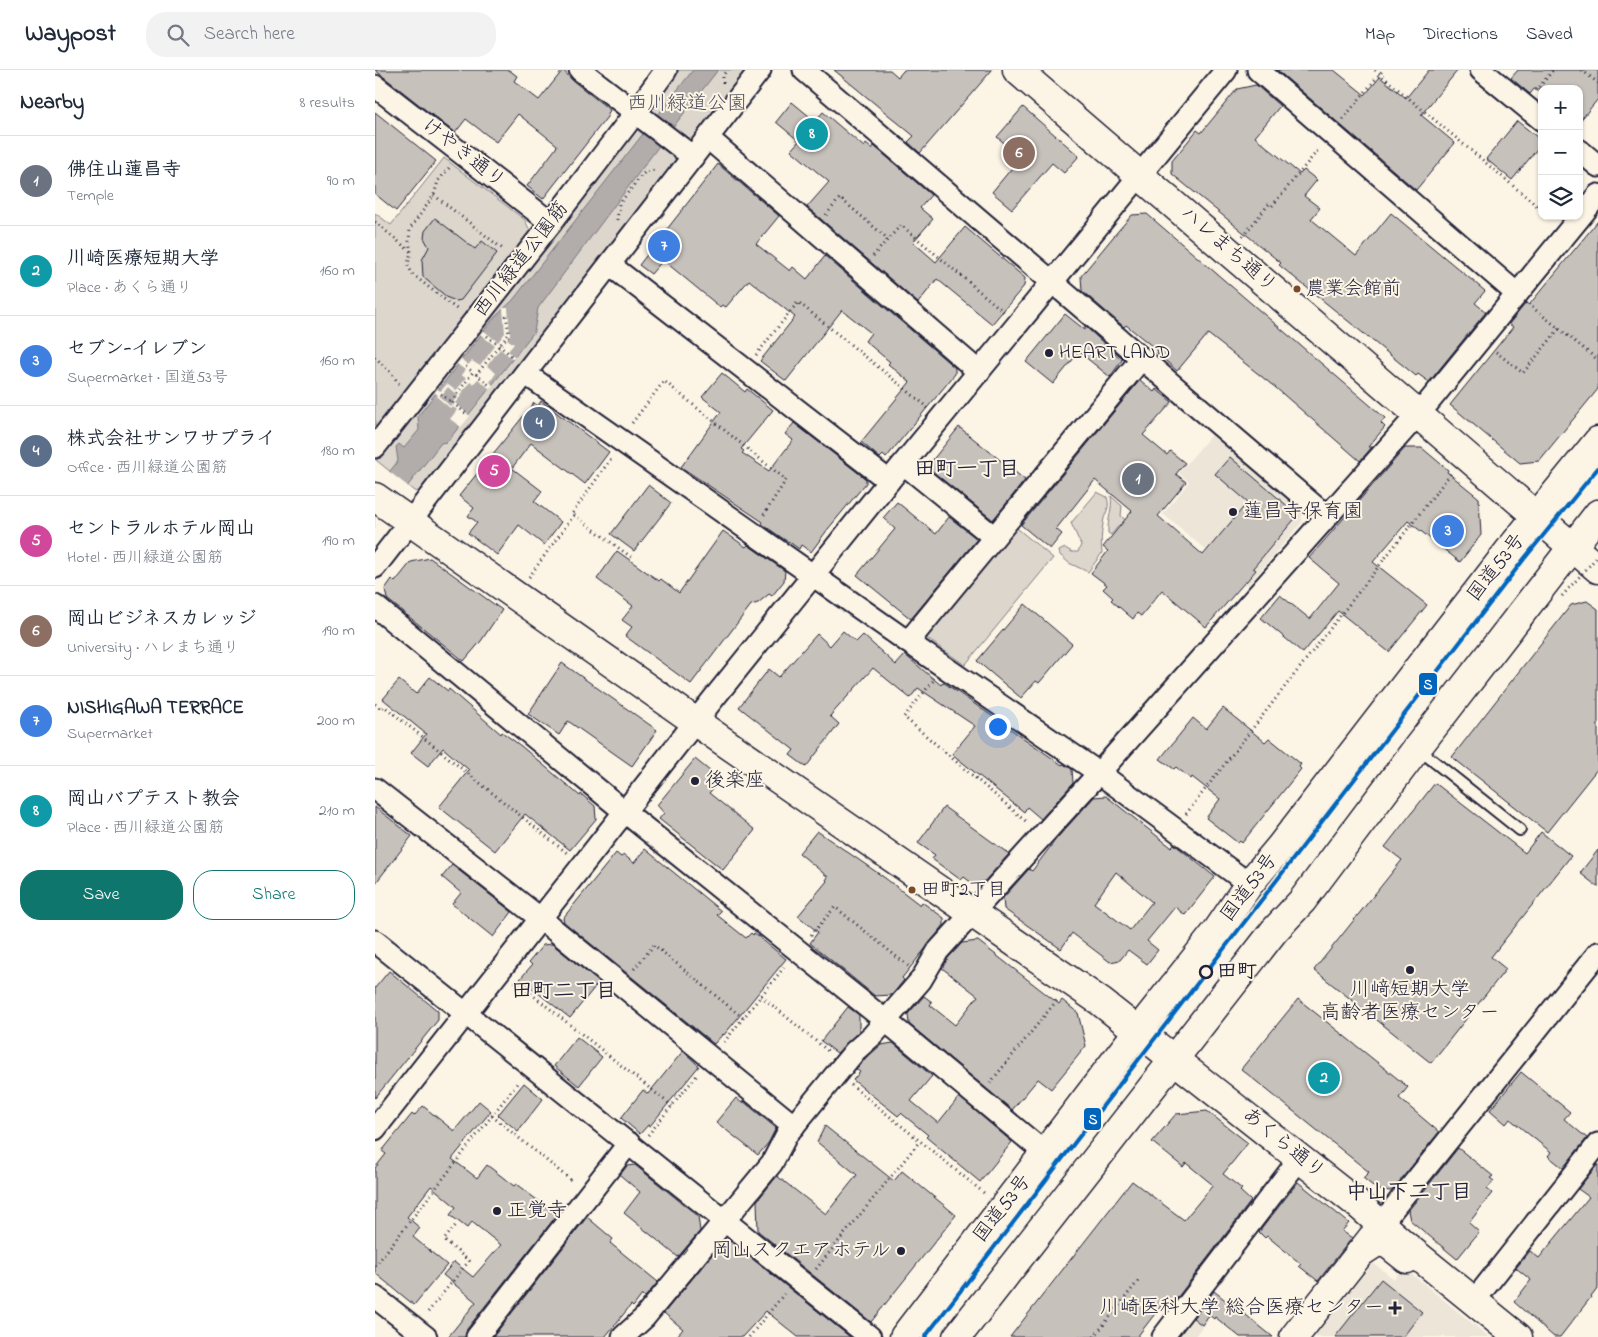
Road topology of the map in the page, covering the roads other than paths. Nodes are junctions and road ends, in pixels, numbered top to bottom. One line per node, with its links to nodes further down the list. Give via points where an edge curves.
1 (580, 70): 11 (street)
2 (666, 70): 11 (street, 西川緑道公園筋)
3 (760, 70): 12 (street)
4 (804, 70): 20 (street)
5 (1017, 70): 16 (main road, ハレまち通り)
6 (1226, 70): 16 (street)
7 (1258, 70): 21 (street)
8 (1481, 70): 10 (street)
9 (375, 86): 18 (street, けやき通り)
10 (1538, 117)
11 (650, 125): 14 (street); 18 (street, 西川緑道公園筋)
12 (708, 138): 14 (street); 24 (street)
13 (1583, 153): 15 (street)
14 (693, 158): 19 (street)
15 (1598, 166)
16 (1140, 174): 20 (street); 25 (main road, ハレまち通り)
17 (1598, 195): 21 (street)
18 (551, 223): 27 (street, 西川緑道公園筋)
19 (610, 264): 23 (street); 29 (street)
20 (1053, 282): 22 (street); 24 (street)
21 (1517, 294): 25 (street)
22 (1142, 358): 32 (street); 34 (street)
23 (520, 366): 30 (street); 38 (street)
24 (979, 372): 28 (street)
25 (1417, 414): 32 (street); 33 (main road, ハレまち通り)
26 (1598, 441): 33 (main road, 国道53号)
27 (375, 447)
28 (904, 464): 29 (street); 34 (street)
29 (889, 481): 38 (street)
30 (392, 509): 36 (street); 41 (main road, あくら通り)
31 (1598, 514): 35 (main road)
32 (1326, 516): 43 (street)
33 (1537, 516): 35 (main road, ハレまち通り); 47 (main road, 国道53号)
34 (993, 537): 40 (street)
35 (1573, 547): 37 (main road, ハレまち通り); 42 (main road)
36 (375, 567)
37 (1598, 569)
38 (813, 576): 40 (street); 41 (street)
39 (375, 606): 45 (street)
40 (908, 642): 43 (street)
41 (696, 722): 45 (street); 48 (main road, あくら通り)
42 (1417, 748): 46 (lane); 55 (main road, via 1302,901 1274,931)
43 (1099, 773): 47 (street); 48 (street)
44 (375, 789): 49 (street)
45 (625, 812): 49 (street); 53 (street)
46 (1520, 830)
47 (1249, 884): 54 (main road, 国道53号, via 1217,931)
48 (971, 913): 53 (street); 54 (main road, あくら通り)
49 (541, 919): 52 (street); 57 (street)
50 (375, 940): 52 (street)
51 (1598, 952): 63 (street)
52 (467, 1013): 56 (street); 59 (street)
53 (886, 1021): 57 (street, via 855,1051); 60 (street)
54 (1138, 1031): 55 (main road, あくら通り); 60 (main road, 国道53号)
55 (1175, 1059): 61 (main road, あくら通り); 72 (main road)
56 (379, 1117)
57 (794, 1126): 62 (street, via 772,1163)
58 (1598, 1144): 66 (street)
59 (633, 1146): 62 (street); 68 (street, via 588,1194)
60 (1045, 1153): 71 (main road, 国道53号)
61 (1300, 1158): 63 (main road, あくら通り); 73 (street)
62 (724, 1220): 69 (street, via 644,1318); 70 (street)
63 (1381, 1224): 64 (main road); 66 (main road, あくら通り)
64 (1360, 1253): 74 (main road); 75 (main road, via 1377,1242 1388,1244)
65 (375, 1297): 67 (street)
66 (1474, 1301): 76 (main road, あくら通り)
67 (420, 1333)
68 (477, 1337)
69 (623, 1337)
70 (870, 1337)
71 (904, 1337)
72 (957, 1337)
73 (1163, 1337)
74 (1294, 1337)
75 (1503, 1337)
76 (1518, 1337)

